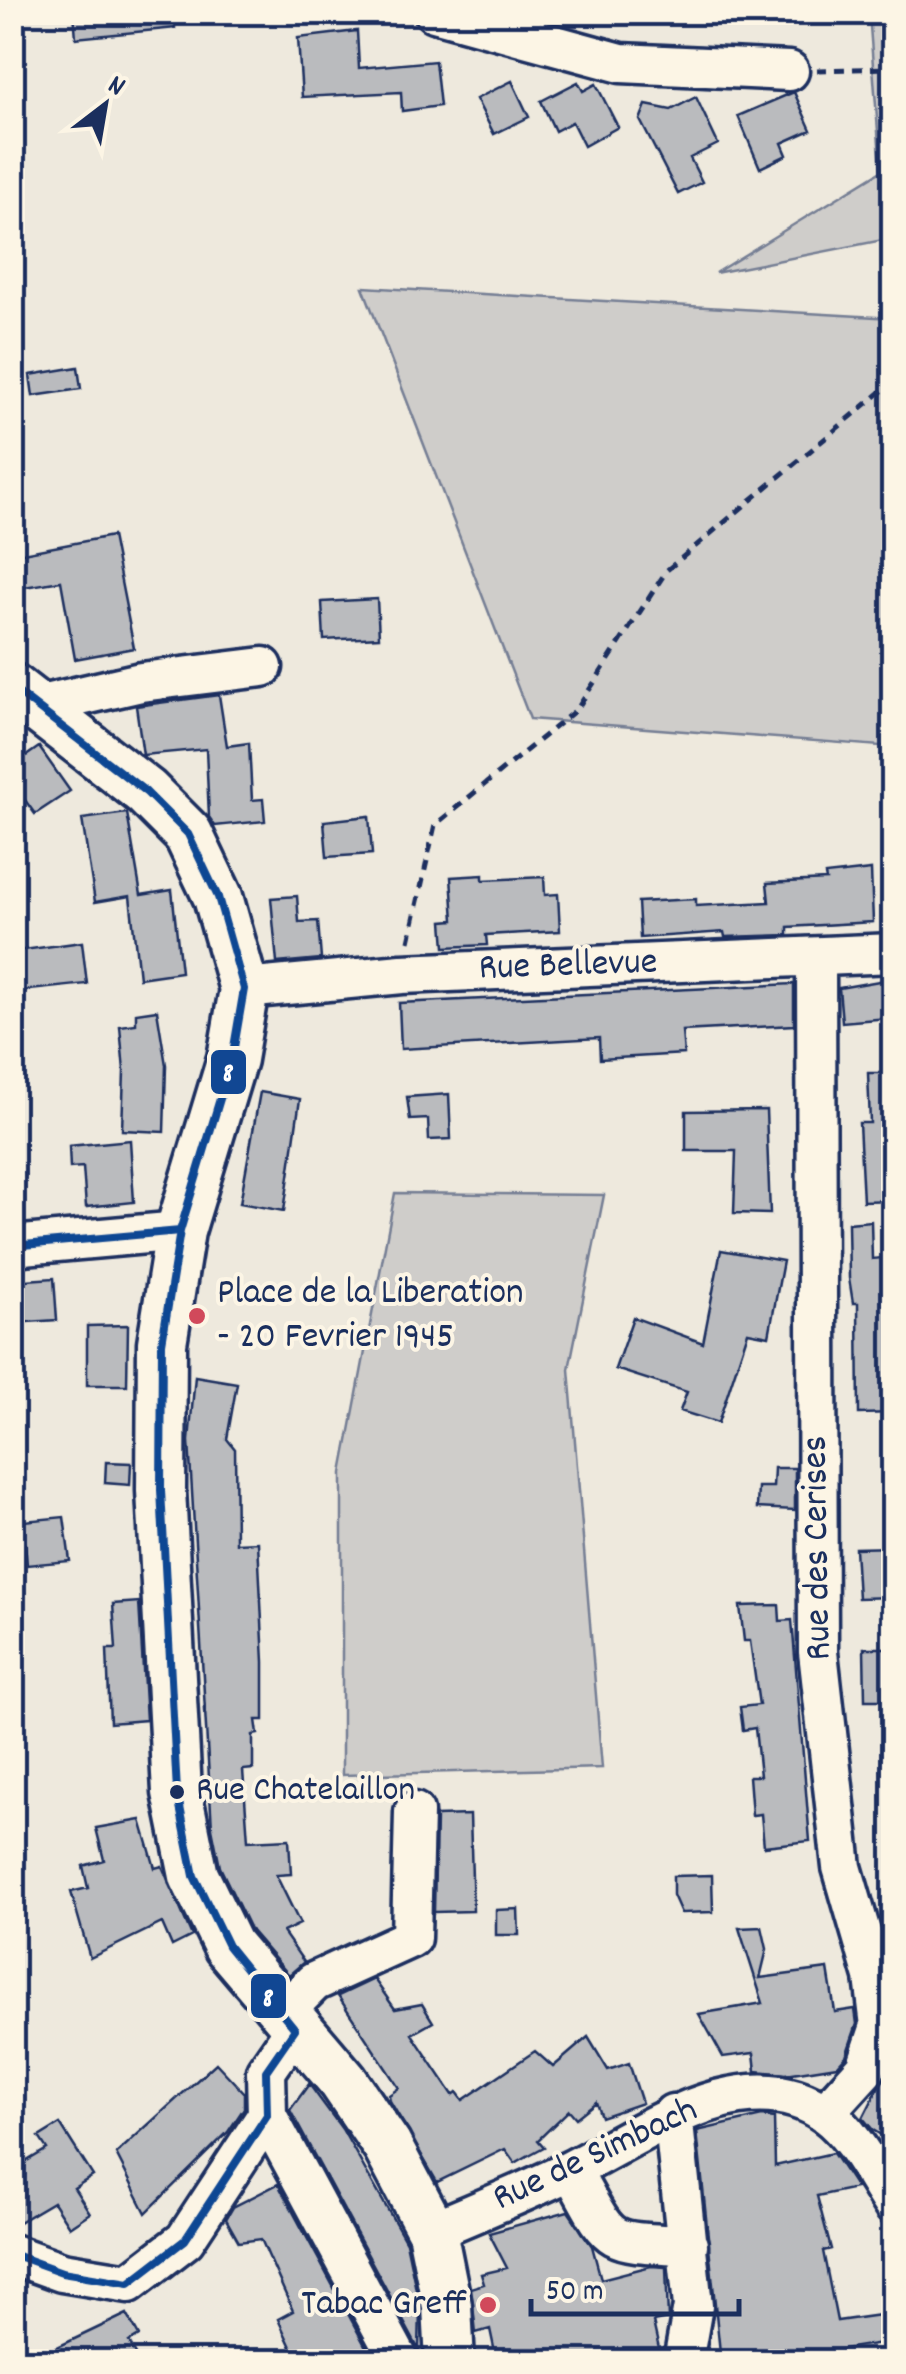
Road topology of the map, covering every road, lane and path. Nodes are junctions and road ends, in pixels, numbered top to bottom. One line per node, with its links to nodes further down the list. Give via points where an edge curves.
1 (434, 12): 3 (street, via 621,63)
2 (894, 68): 3 (path)
3 (789, 71)
4 (894, 382): 9 (path, via 667,570 577,709 435,824)
5 (264, 667): 6 (street)
6 (22, 697): 10 (main road, via 146,792 188,834 218,897)
7 (894, 953): 8 (street, Rue Bellevue)
8 (816, 958): 9 (street, Rue Bellevue); 15 (street, Rue des Cerises, via 818,1652 842,1866 874,1977 880,2026 866,2068)
9 (402, 974): 10 (street, Rue Bellevue)
10 (244, 989): 11 (main road, via 232,1059)
11 (180, 1231): 12 (street); 14 (main road, via 162,1343 161,1490 177,1792 194,1876 228,1946)
12 (12, 1246)
13 (414, 1812): 14 (street, via 411,1938 314,1982)
14 (288, 2021): 16 (street, via 266,2072); 20 (main road, via 344,2081)
15 (825, 2113): 17 (street, Rue de Simbach, via 788,2099 738,2094); 19 (street)
16 (267, 2114): 22 (street, via 186,2240 129,2283 62,2272); 23 (street)
17 (673, 2114): 18 (street, Rue de Simbach); 21 (street)
18 (571, 2170): 20 (street, Rue de Simbach); 21 (street, via 609,2236)
19 (894, 2206)
20 (432, 2231): 24 (main road)
21 (688, 2245): 25 (street, via 693,2306)
22 (12, 2254)
23 (400, 2362)
24 (450, 2362)
25 (683, 2362)

